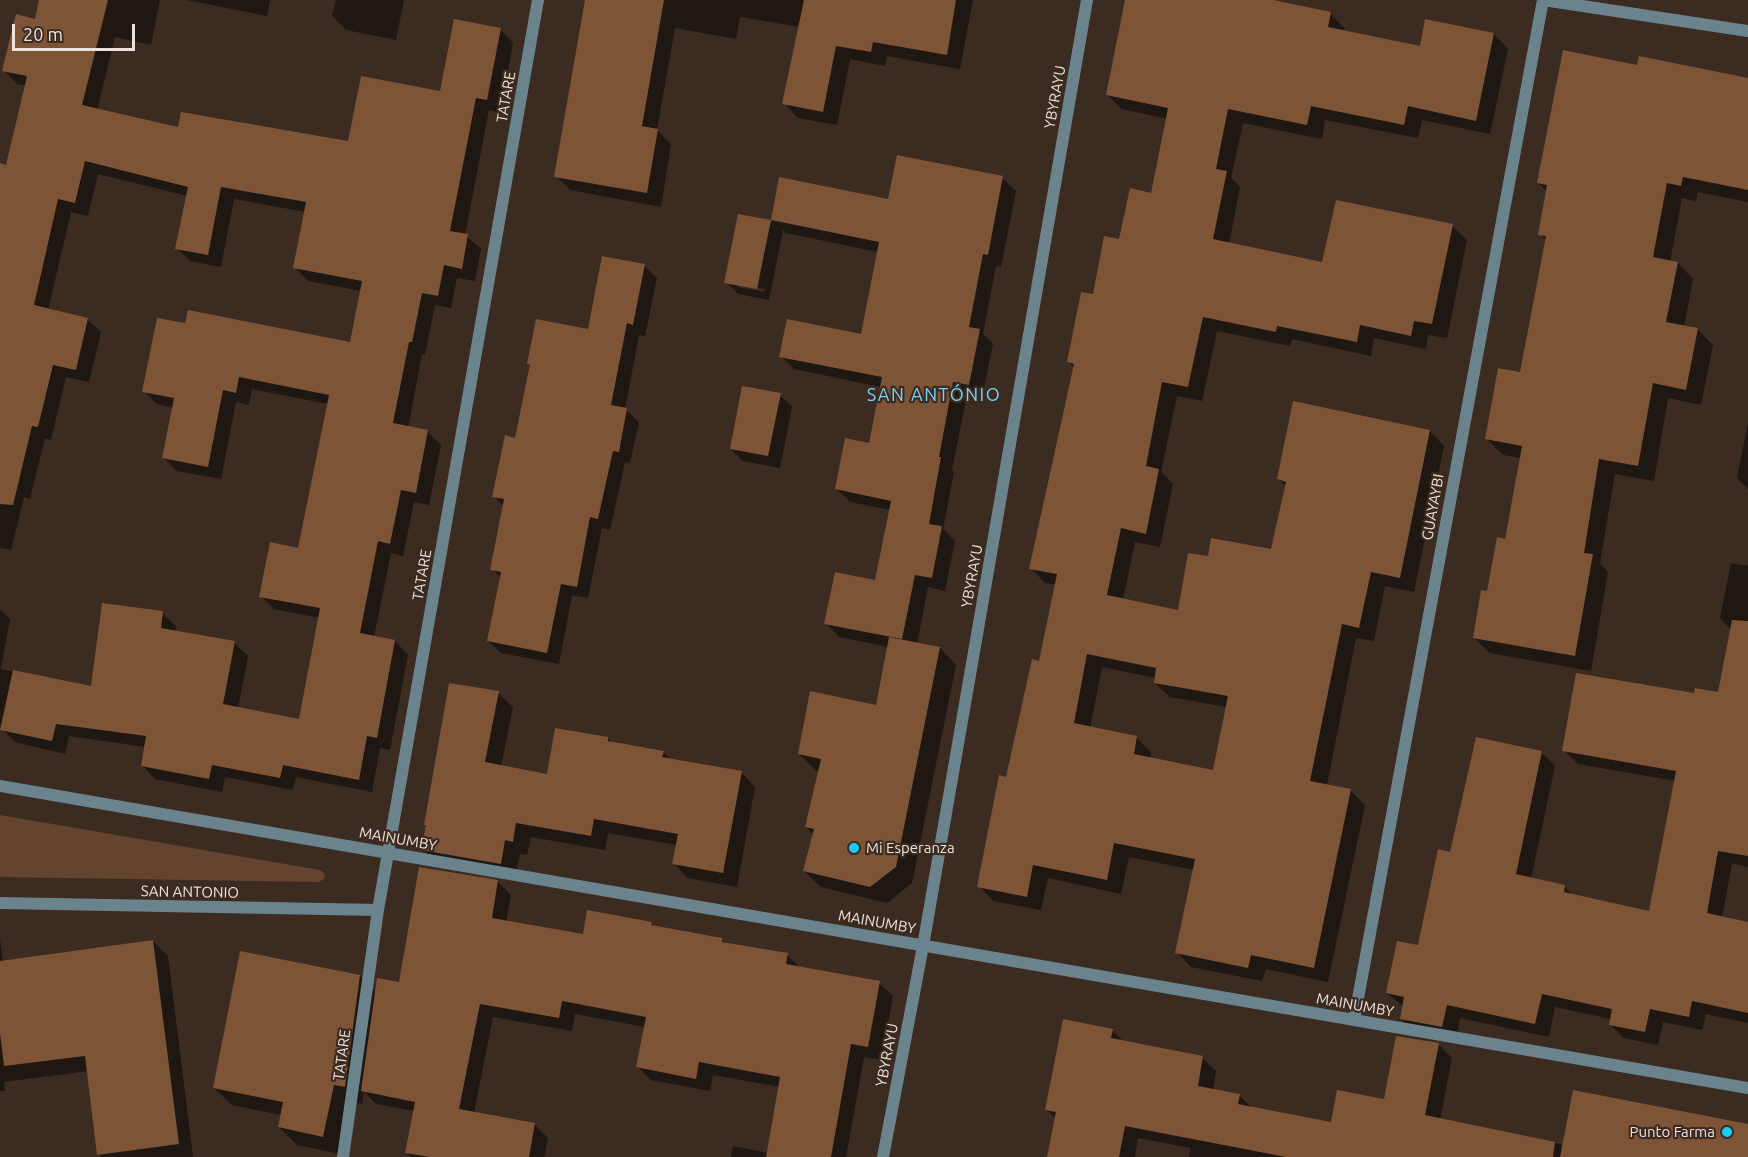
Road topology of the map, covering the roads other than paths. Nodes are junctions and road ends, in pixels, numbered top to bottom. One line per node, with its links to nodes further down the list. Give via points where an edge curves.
1 (538, 0): 6 (street, TATARE)
2 (1087, 0): 9 (street, YBYRAYU)
3 (1543, 0): 4 (street); 10 (street, GUAYAYBI)
4 (1748, 31)
5 (0, 786): 6 (street, MAINUMBY)
6 (388, 853): 8 (street, TATARE); 9 (street, MAINUMBY)
7 (0, 903): 8 (street, SAN ANTONIO)
8 (378, 910): 12 (street, TATARE)
9 (923, 946): 10 (street, MAINUMBY); 13 (street, YBYRAYU)
10 (1354, 1020): 11 (street, MAINUMBY)
11 (1748, 1088)
12 (343, 1157)
13 (883, 1157)

